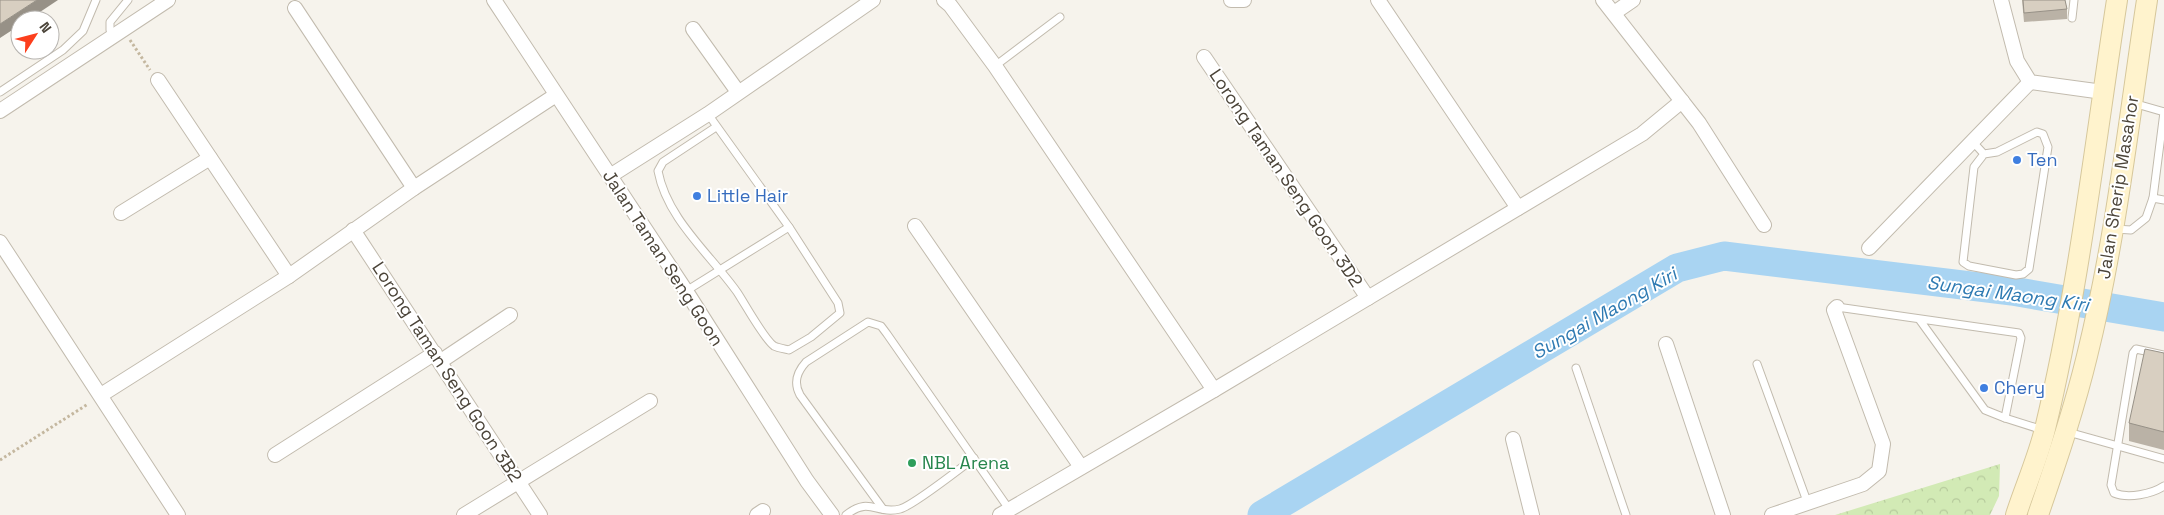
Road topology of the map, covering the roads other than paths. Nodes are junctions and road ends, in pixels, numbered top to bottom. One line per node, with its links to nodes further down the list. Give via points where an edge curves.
1 (96, 0): 26 (lane, via 83,31 63,50)
2 (128, 0): 21 (lane, via 110,22 110,30)
3 (168, 0): 21 (street)
4 (873, 0): 27 (street)
5 (944, 0): 23 (street)
6 (1230, 0): 7 (street)
7 (1244, 0)
8 (1378, 0): 43 (street)
9 (1603, 0): 17 (street)
10 (1633, 0): 17 (street)
11 (2001, 0): 25 (street, via 2017,61)
12 (2074, 0): 19 (lane)
13 (2117, 0): 28 (main road, Jalan Sherip Masahor)
14 (2147, 0): 31 (main road, Jalan Sherip Masahor)
15 (497, 1): 29 (street, Jalan Taman Seng Goon)
16 (295, 8): 40 (street)
17 (1614, 13): 30 (street)
18 (1060, 17): 23 (lane)
19 (2072, 18)
20 (693, 29): 27 (street)
21 (118, 32): 32 (street)
22 (1204, 57): 55 (street, Lorong Taman Seng Goon 3D2)
23 (995, 66): 64 (street)
24 (158, 80): 38 (street)
25 (2030, 82): 28 (street); 36 (street)
26 (0, 92)
27 (738, 92): 34 (street)
28 (2103, 92): 68 (main road, Jalan Sherip Masahor, via 2080,252)
29 (556, 95): 39 (street, Jalan Taman Seng Goon); 40 (street)
30 (1682, 101): 43 (street, via 1642,134); 45 (street)
31 (2132, 103): 33 (lane); 48 (main road, Jalan Sherip Masahor)
32 (0, 111)
33 (2164, 112): 41 (lane)
34 (708, 114): 35 (lane); 39 (street)
35 (716, 127): 47 (lane); 52 (lane, via 663,162 658,171 660,183 681,222)
36 (1972, 142): 37 (lane); 51 (street)
37 (1984, 154): 37 (lane, via 1997,152 2037,132 2043,134 2048,147 2029,269 2023,274 1969,266 1963,262 1974,167)
38 (210, 158): 44 (street); 53 (street)
39 (610, 176): 54 (street, Jalan Taman Seng Goon)
40 (414, 188): 49 (street)
41 (2153, 198): 42 (lane); 48 (lane, via 2146,218 2131,230)
42 (2164, 200)
43 (1518, 208): 55 (street)
44 (121, 213)
45 (1764, 225)
46 (915, 226): 75 (street)
47 (788, 227): 52 (lane); 52 (lane, via 838,303 840,314 811,337 789,350 774,346)
48 (2112, 229): 69 (main road, Jalan Sherip Masahor, via 2088,355)
49 (353, 230): 53 (street); 61 (street, Lorong Taman Seng Goon 3B2)
50 (0, 242): 65 (street)
51 (1869, 248)
52 (720, 271): 54 (lane)
53 (288, 276): 65 (street)
54 (686, 291): 84 (street, Jalan Taman Seng Goon)
55 (1368, 298): 64 (street)
56 (1837, 307): 58 (lane); 78 (street, via 1834,310 1883,444 1879,471 1863,484)
57 (510, 315): 61 (street)
58 (1919, 319): 67 (lane, via 1986,410); 67 (lane, via 2019,333 2021,338)
59 (1666, 344): 88 (street)
60 (2164, 355): 71 (lane, via 2141,349 2133,353)
61 (438, 357): 72 (street); 76 (street, Lorong Taman Seng Goon 3B2)
62 (1757, 364): 78 (lane)
63 (1576, 368): 87 (lane)
64 (1214, 390): 75 (street)
65 (101, 395): 81 (street)
66 (650, 401): 76 (street)
67 (2005, 418): 68 (lane)
68 (2044, 431): 90 (main road, Jalan Sherip Masahor)
69 (2067, 432): 71 (lane); 91 (main road, Jalan Sherip Masahor)
70 (1512, 439): 86 (street)
71 (2116, 446): 74 (lane); 77 (lane, via 2111,485 2114,492 2120,495 2154,493)
72 (275, 456)
73 (974, 458): 79 (lane, via 901,509); 79 (lane, via 881,326 868,322 806,362 796,380 800,395); 80 (lane)
74 (2164, 459)
75 (1081, 467): 80 (street)
76 (519, 482): 82 (street); 83 (street, Lorong Taman Seng Goon 3B2)
77 (2164, 486)
78 (1808, 504): 89 (street)
79 (883, 509): 85 (lane, via 865,505)
80 (1004, 512)
81 (178, 515)
82 (464, 515)
83 (540, 515)
84 (832, 515)
85 (846, 515)
86 (1532, 515)
87 (1626, 515)
88 (1723, 515)
89 (1772, 515)
90 (2016, 515)
91 (2038, 515)

